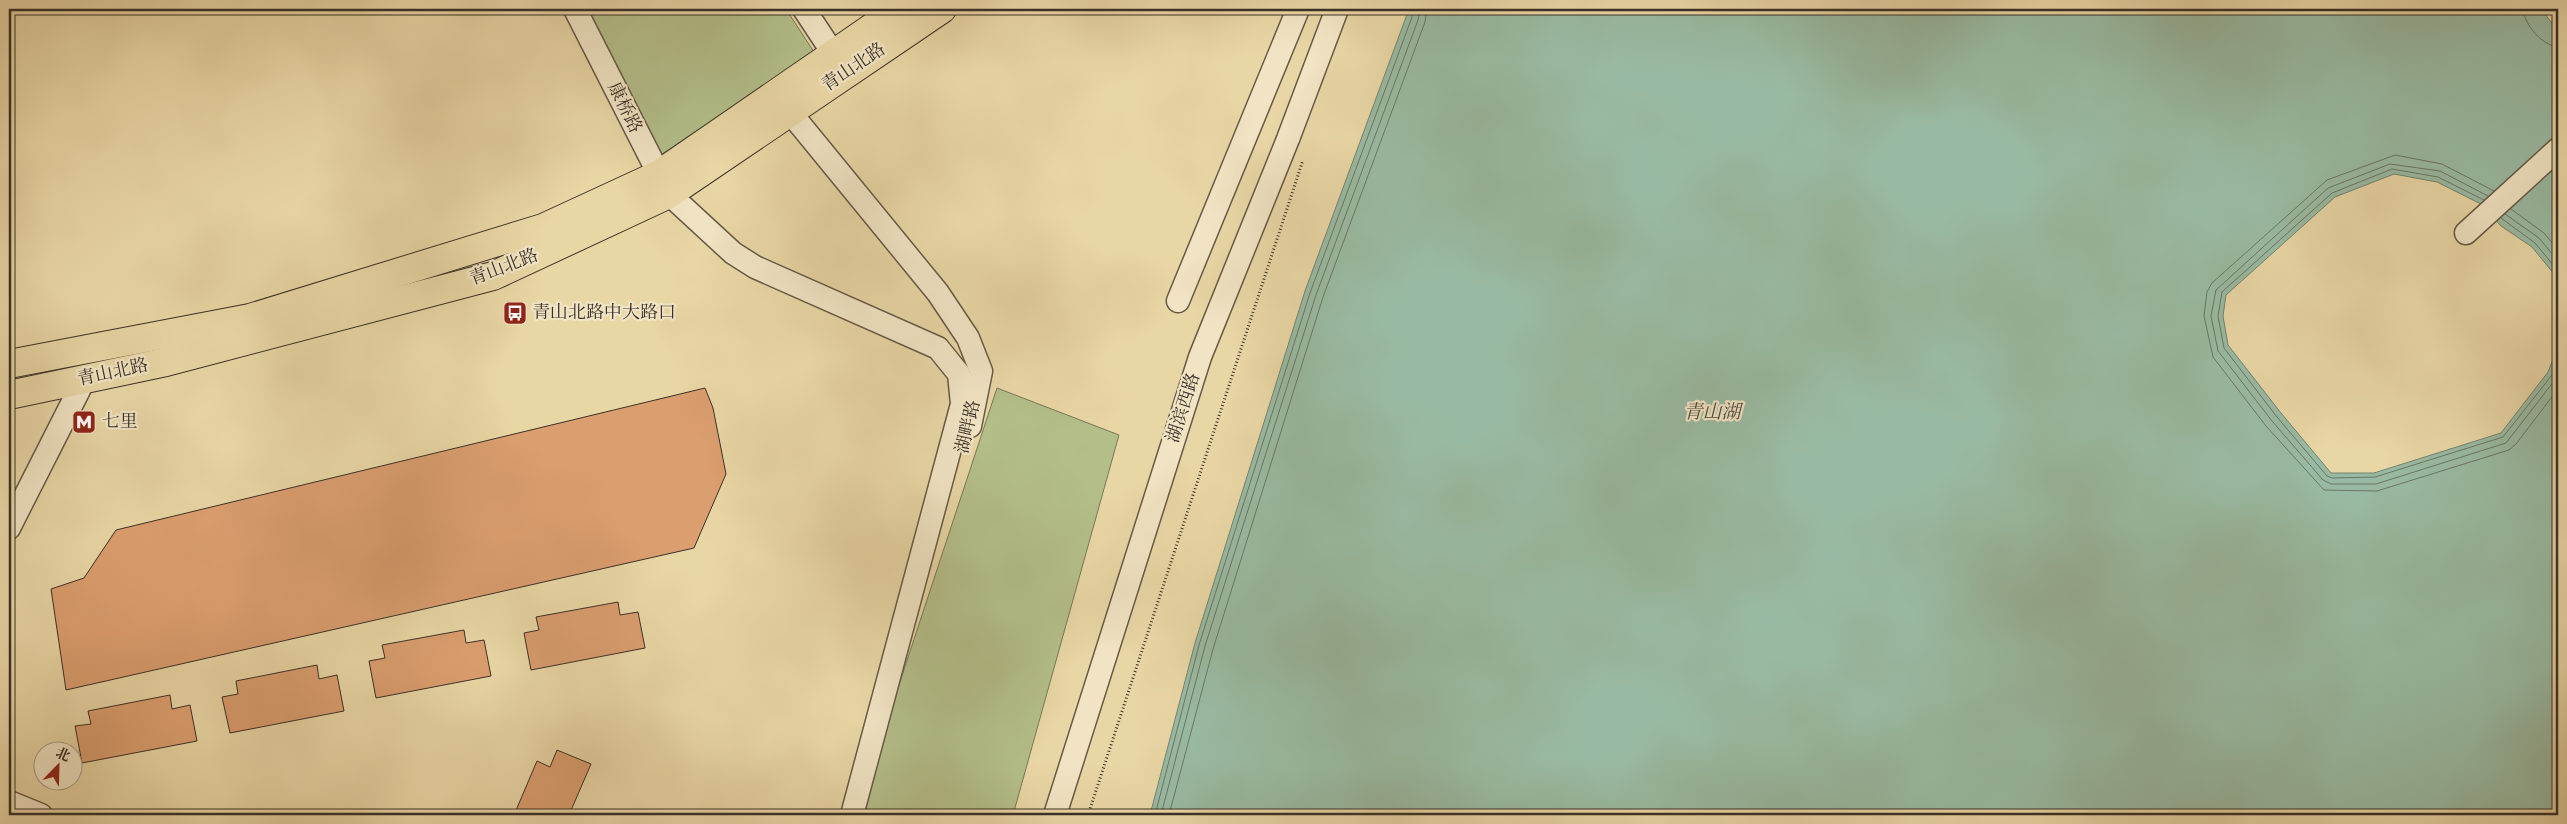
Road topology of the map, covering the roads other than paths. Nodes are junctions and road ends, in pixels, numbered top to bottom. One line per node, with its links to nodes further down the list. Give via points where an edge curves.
1 (575, 9): 10 (street, 康桥路)
2 (804, 9): 7 (street)
3 (899, 9): 7 (main road, 青山北路)
4 (942, 9): 8 (main road, 青山北路)
5 (1298, 9): 12 (street)
6 (1337, 9): 21 (street, 湖滨西路, via 1200,357)
7 (833, 53): 8 (main road, 青山北路)
8 (782, 104): 10 (main road, 青山北路); 20 (street, 湖畔路, via 938,293 968,338 981,370 975,409)
9 (2558, 149): 11 (street)
10 (668, 190): 13 (main road, 青山北路, via 250,318); 14 (main road, 青山北路, via 493,276 166,362); 19 (street, 湖畔路, via 733,253 755,267 938,348 959,374 962,404)
11 (2466, 233)
12 (1178, 301)
13 (9, 364)
14 (84, 380): 15 (main road, 青山北路); 16 (street)
15 (9, 395)
16 (9, 528)
17 (9, 802): 18 (street)
18 (41, 815)
19 (852, 815)
20 (863, 815)
21 (1055, 815)

